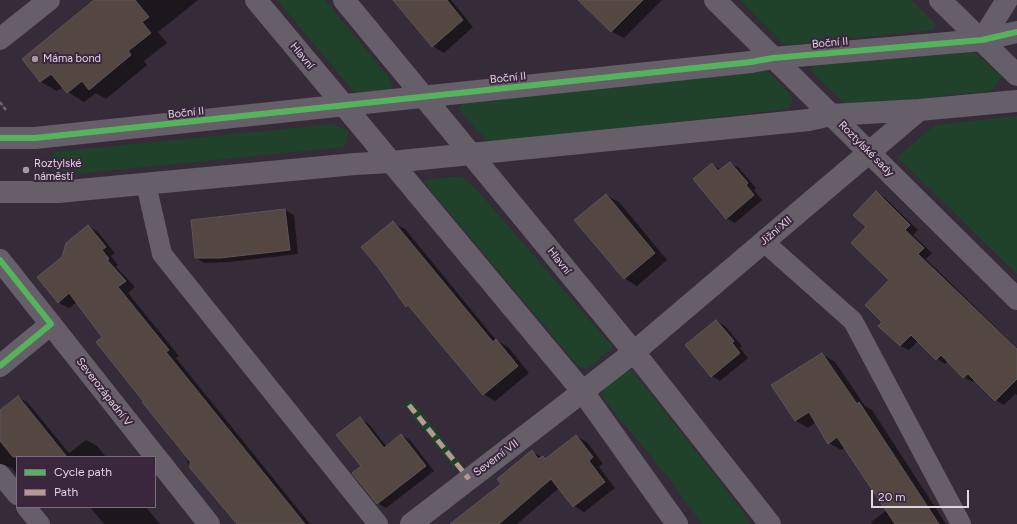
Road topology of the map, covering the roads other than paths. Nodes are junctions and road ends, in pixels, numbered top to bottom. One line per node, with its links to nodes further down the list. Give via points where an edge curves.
1 (49, 0): 8 (street)
2 (256, 0): 14 (street, Hlavní)
3 (344, 0): 12 (street, Hlavní)
4 (715, 0): 10 (street, Roztylské sady)
5 (940, 0): 9 (street)
6 (1007, 0): 9 (street)
7 (1017, 32): 9 (street, Boční II)
8 (0, 40)
9 (982, 40): 10 (street, Boční II); 11 (street)
10 (773, 58): 12 (street, Boční II); 16 (street, Roztylské sady)
11 (1017, 75)
12 (424, 97): 14 (street, Boční II); 19 (street, Hlavní)
13 (1017, 101): 15 (street)
14 (344, 106): 17 (street, Boční II, via 35,138); 20 (street, Hlavní)
15 (919, 110): 16 (street); 18 (street, Jižní XII)
16 (831, 115): 18 (street, Roztylské sady); 19 (street, via 809,120)
17 (0, 138)
18 (869, 152): 23 (street, Jižní XII); 25 (street, Roztylské sady)
19 (471, 154): 20 (street); 27 (street, Hlavní)
20 (391, 162): 21 (street); 29 (street, Hlavní)
21 (146, 184): 22 (street, via 58,192); 37 (lane, via 162,254)
22 (0, 192)
23 (764, 242): 27 (street, Jižní XII); 41 (lane, via 853,321)
24 (0, 260): 26 (street, Severozápadní V)
25 (1017, 299)
26 (50, 324): 28 (street); 30 (street, Severozápadní V)
27 (634, 352): 29 (street, Jižní XII); 40 (street, Hlavní)
28 (0, 366)
29 (583, 392): 38 (street, Severní VII); 39 (street, Hlavní)
30 (155, 456)
31 (156, 457): 36 (street, Severozápadní V)
32 (0, 474): 33 (lane)
33 (16, 494)
34 (27, 508): 35 (lane)
35 (40, 524)
36 (209, 524)
37 (378, 524)
38 (411, 524)
39 (677, 524)
40 (770, 524)
41 (961, 524)

